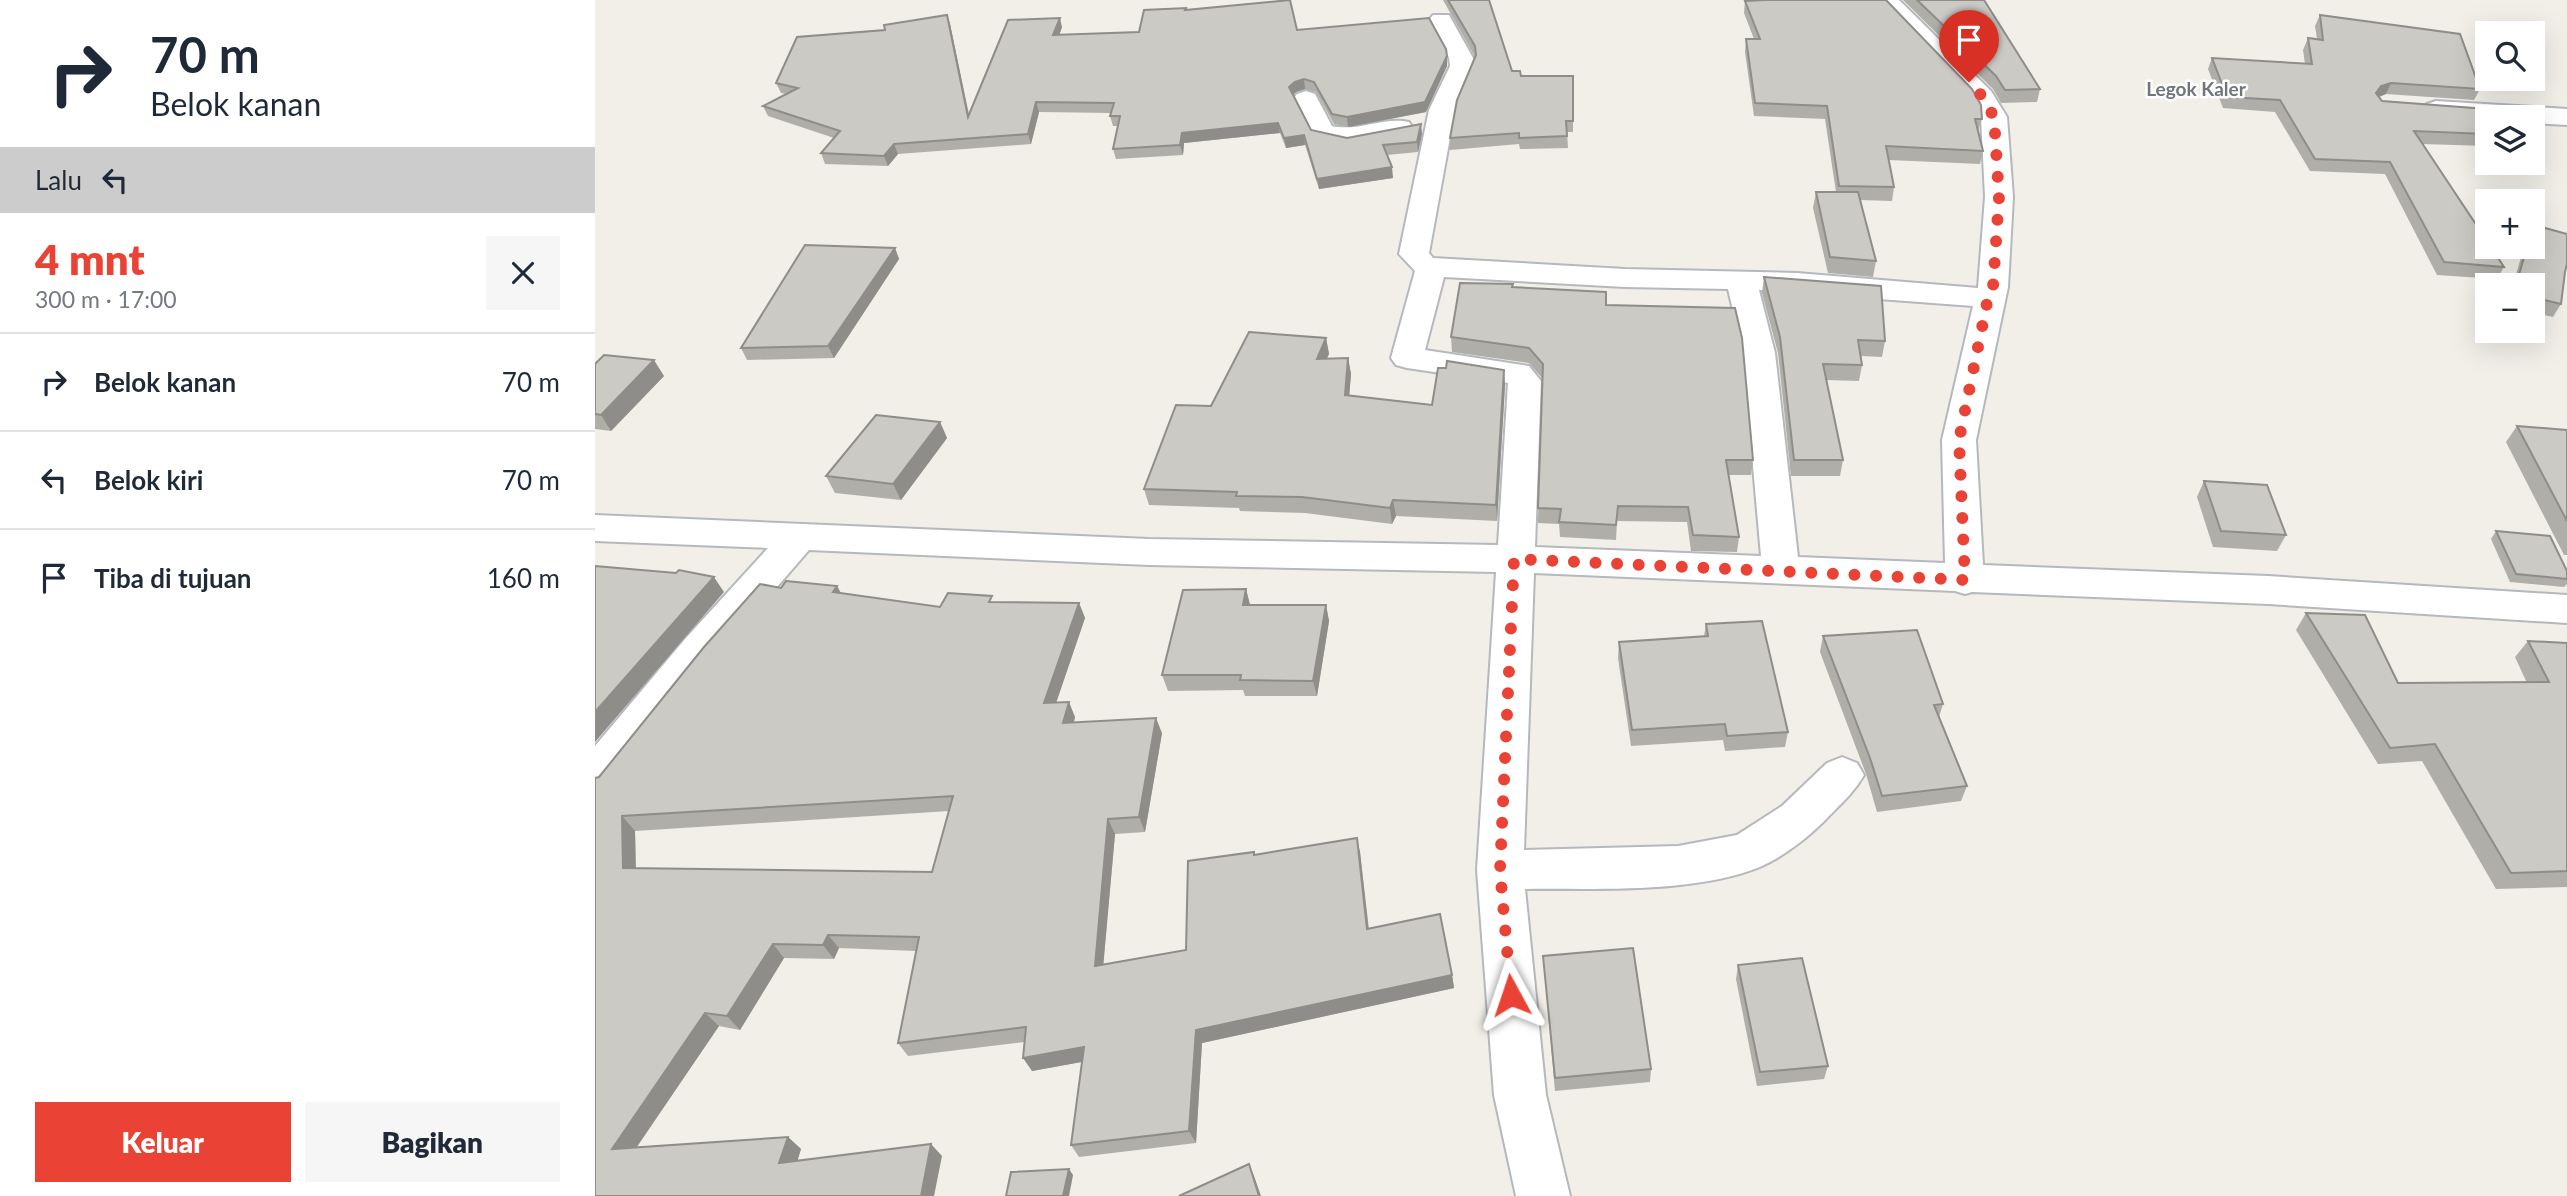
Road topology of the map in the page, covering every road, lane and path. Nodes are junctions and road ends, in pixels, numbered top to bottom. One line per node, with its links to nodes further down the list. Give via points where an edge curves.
1 (1885, 0): 9 (street, via 1982,96 1994,117 1999,197 1993,287)
2 (1441, 20): 6 (street, via 1462,66)
3 (1306, 99): 6 (street, via 1322,132 1348,138)
4 (2414, 107): 5 (street)
5 (2567, 117)
6 (1440, 120): 7 (street, via 1414,254)
7 (1431, 267): 8 (street); 12 (street, via 1407,358 1517,373 1525,382)
8 (1741, 279): 9 (street); 13 (street, via 1759,353)
9 (1988, 298): 14 (street, via 1959,440)
10 (595, 528): 11 (street)
11 (800, 537): 12 (street, via 1149,552); 17 (street)
12 (1514, 559): 13 (street); 18 (street)
13 (1781, 570): 14 (street)
14 (1965, 580): 15 (street, via 2268,590)
15 (2567, 609)
16 (1842, 775): 18 (street, via 1798,819 1747,852 1678,866)
17 (595, 776)
18 (1500, 870): 19 (street, via 1520,1095)
19 (1543, 1196)

